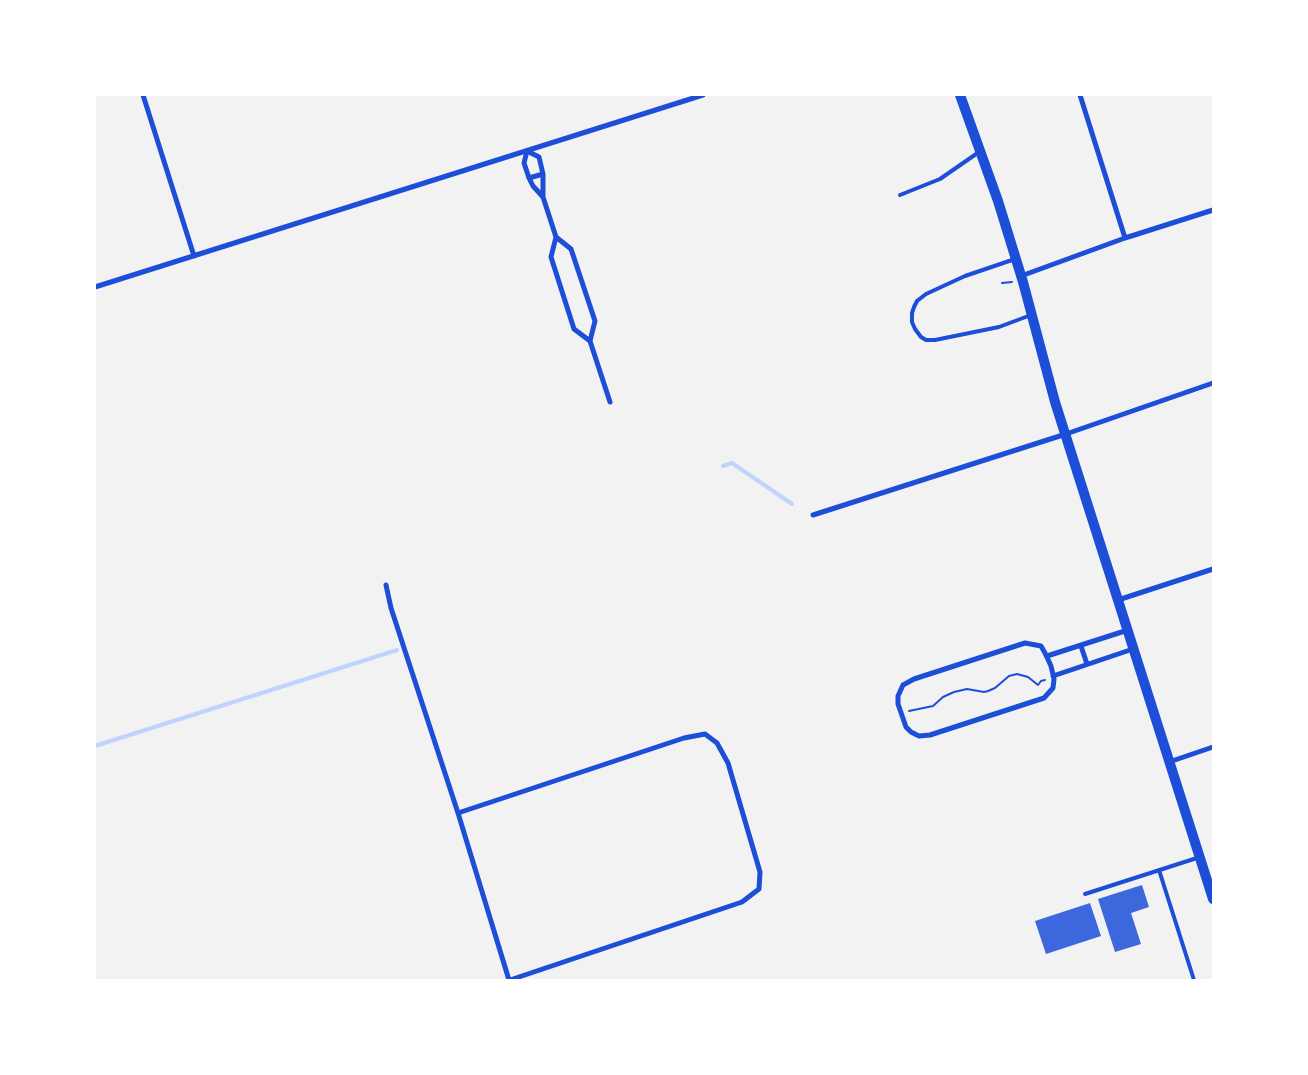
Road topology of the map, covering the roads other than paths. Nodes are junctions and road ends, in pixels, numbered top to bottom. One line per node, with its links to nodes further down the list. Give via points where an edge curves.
1 (143, 95): 16 (street)
2 (680, 95): 6 (street)
3 (703, 95): 6 (street)
4 (960, 95): 8 (main road)
5 (1080, 95): 15 (street)
6 (682, 102): 7 (street)
7 (527, 151): 9 (street, via 539,157); 10 (street, via 524,163); 16 (street)
8 (980, 152): 11 (lane, via 940,179); 17 (main road)
9 (543, 174): 10 (street); 12 (street)
10 (529, 178): 12 (street)
11 (900, 195)
12 (543, 197): 14 (street)
13 (1213, 210): 15 (street)
14 (556, 237): 21 (street, via 571,249 595,322); 21 (street, via 551,257 574,329)
15 (1125, 238): 18 (street)
16 (194, 256): 19 (street)
17 (1015, 259): 18 (main road); 20 (lane, via 926,294 914,307 912,322 921,337 936,340 999,327)
18 (1020, 276): 20 (main road)
19 (95, 287)
20 (1032, 315): 24 (main road)
21 (590, 341): 23 (street)
22 (1213, 383): 24 (street)
23 (610, 402)
24 (1066, 434): 25 (street); 28 (main road)
25 (813, 515)
26 (1213, 569): 28 (street)
27 (386, 586): 37 (street)
28 (1118, 600): 29 (main road)
29 (1128, 630): 30 (street); 31 (main road)
30 (1081, 646): 32 (street); 33 (street)
31 (1134, 649): 33 (street); 36 (main road)
32 (1047, 656): 34 (street); 34 (street, via 1040,646 1025,643 1014,646 914,679 903,685 898,704 911,732 920,736 930,735 1044,698 1053,688)
33 (1087, 664): 34 (street)
34 (1051, 678)
35 (1213, 747): 36 (street)
36 (1169, 762): 38 (main road)
37 (458, 813): 42 (street); 42 (street, via 705,734 717,743 728,763 760,872 759,889 742,902)
38 (1200, 857): 39 (lane); 41 (main road)
39 (1159, 870): 40 (lane); 43 (lane)
40 (1085, 894)
41 (1213, 899)
42 (510, 980)
43 (1194, 980)

